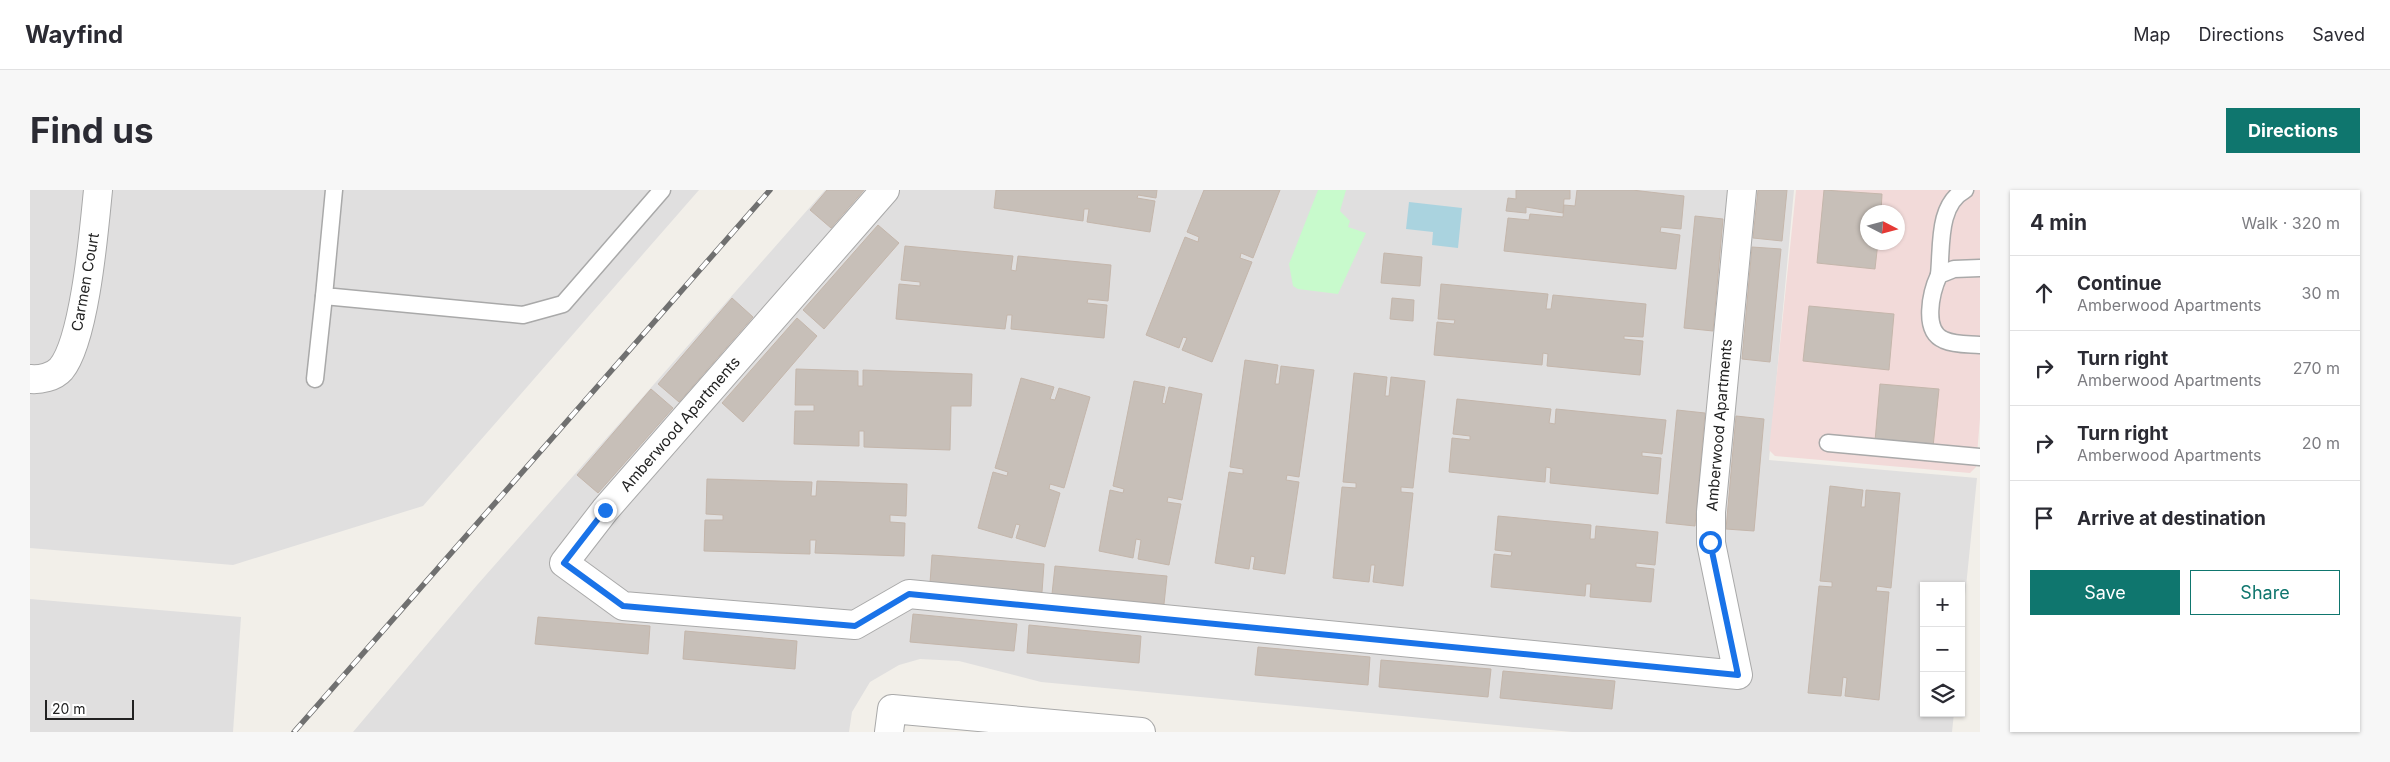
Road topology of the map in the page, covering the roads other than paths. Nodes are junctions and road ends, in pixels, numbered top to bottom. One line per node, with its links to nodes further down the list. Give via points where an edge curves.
1 (98, 190): 13 (street, Carmen Court, via 93,248 74,347 61,370 41,380)
2 (334, 190): 11 (lane)
3 (662, 190): 11 (lane, via 563,304 523,315)
4 (885, 190): 5 (street, Amberwood Apartments, via 605,510 564,563 623,606 855,626 909,594 1738,684 1710,542)
5 (1742, 190)
6 (1965, 190): 10 (lane, via 1956,195 1948,206)
7 (1976, 190): 8 (lane)
8 (1980, 190)
9 (1980, 268): 10 (lane, via 1954,269)
10 (1939, 275): 12 (lane, via 1932,300 1931,322 1935,333 1956,344)
11 (324, 296): 14 (lane)
12 (1980, 345)
13 (30, 379)
14 (315, 379)
15 (1828, 444): 16 (lane)
16 (1980, 457)
17 (890, 720): 18 (street)
18 (1136, 732)

